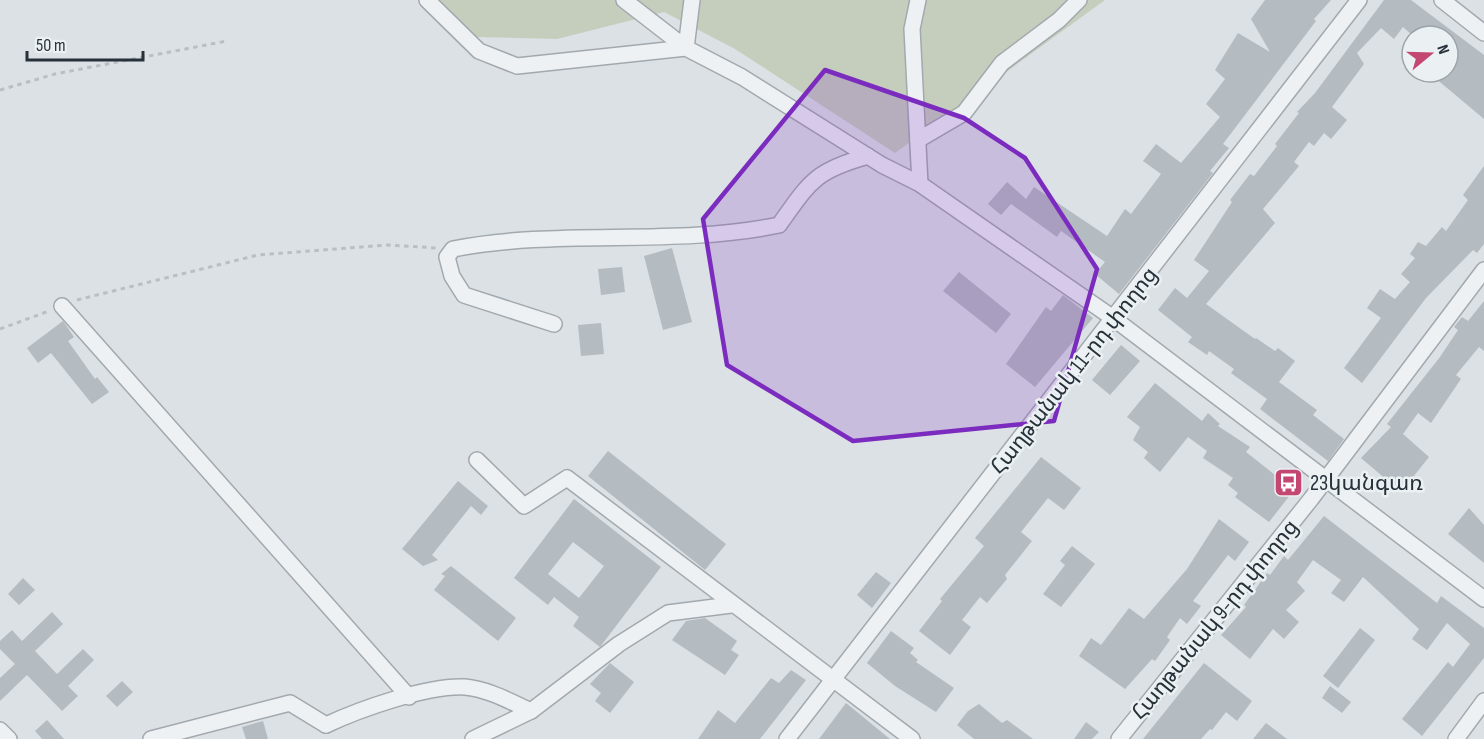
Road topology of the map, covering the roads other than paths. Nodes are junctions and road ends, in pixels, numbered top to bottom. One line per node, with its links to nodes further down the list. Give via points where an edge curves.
1 (427, 0): 9 (street, via 478,51 517,66)
2 (624, 0): 9 (street)
3 (692, 0): 9 (street)
4 (918, 0): 10 (street, via 912,29)
5 (1079, 0): 10 (street, via 1002,63 964,113)
6 (1359, 0): 15 (street, Հաղթանակ 11-րդ փողոց)
7 (1442, 0): 8 (street)
8 (1484, 33)
9 (686, 48): 11 (street)
10 (918, 140): 12 (street)
11 (868, 156): 12 (street); 16 (street, via 833,166 810,183 779,225 735,234 495,241 453,249 447,257 452,276 464,295)
12 (920, 184): 15 (street)
13 (1484, 270): 18 (street, Հաղթանակ 9-րդ փողոց)
14 (62, 306): 22 (street)
15 (1113, 318): 18 (street); 21 (street, Հաղթանակ 11-րդ փողոց)
16 (554, 324)
17 (477, 460): 20 (street, via 524,506 567,478)
18 (1324, 481): 19 (street); 32 (street, Հաղթանակ 9-րդ փողոց)
19 (1484, 599)
20 (731, 605): 21 (street); 24 (street, via 668,613 619,644)
21 (833, 679): 30 (street, Հաղթանակ 11-րդ փողոց); 31 (street)
22 (409, 697): 24 (street, via 466,687); 26 (street, via 353,712)
23 (1484, 701): 33 (street)
24 (531, 711): 29 (street)
25 (0, 730): 27 (street)
26 (326, 732): 28 (street, via 290,703)
27 (9, 739)
28 (151, 739)
29 (473, 739)
30 (787, 739)
31 (912, 739)
32 (1119, 739)
33 (1456, 739)

